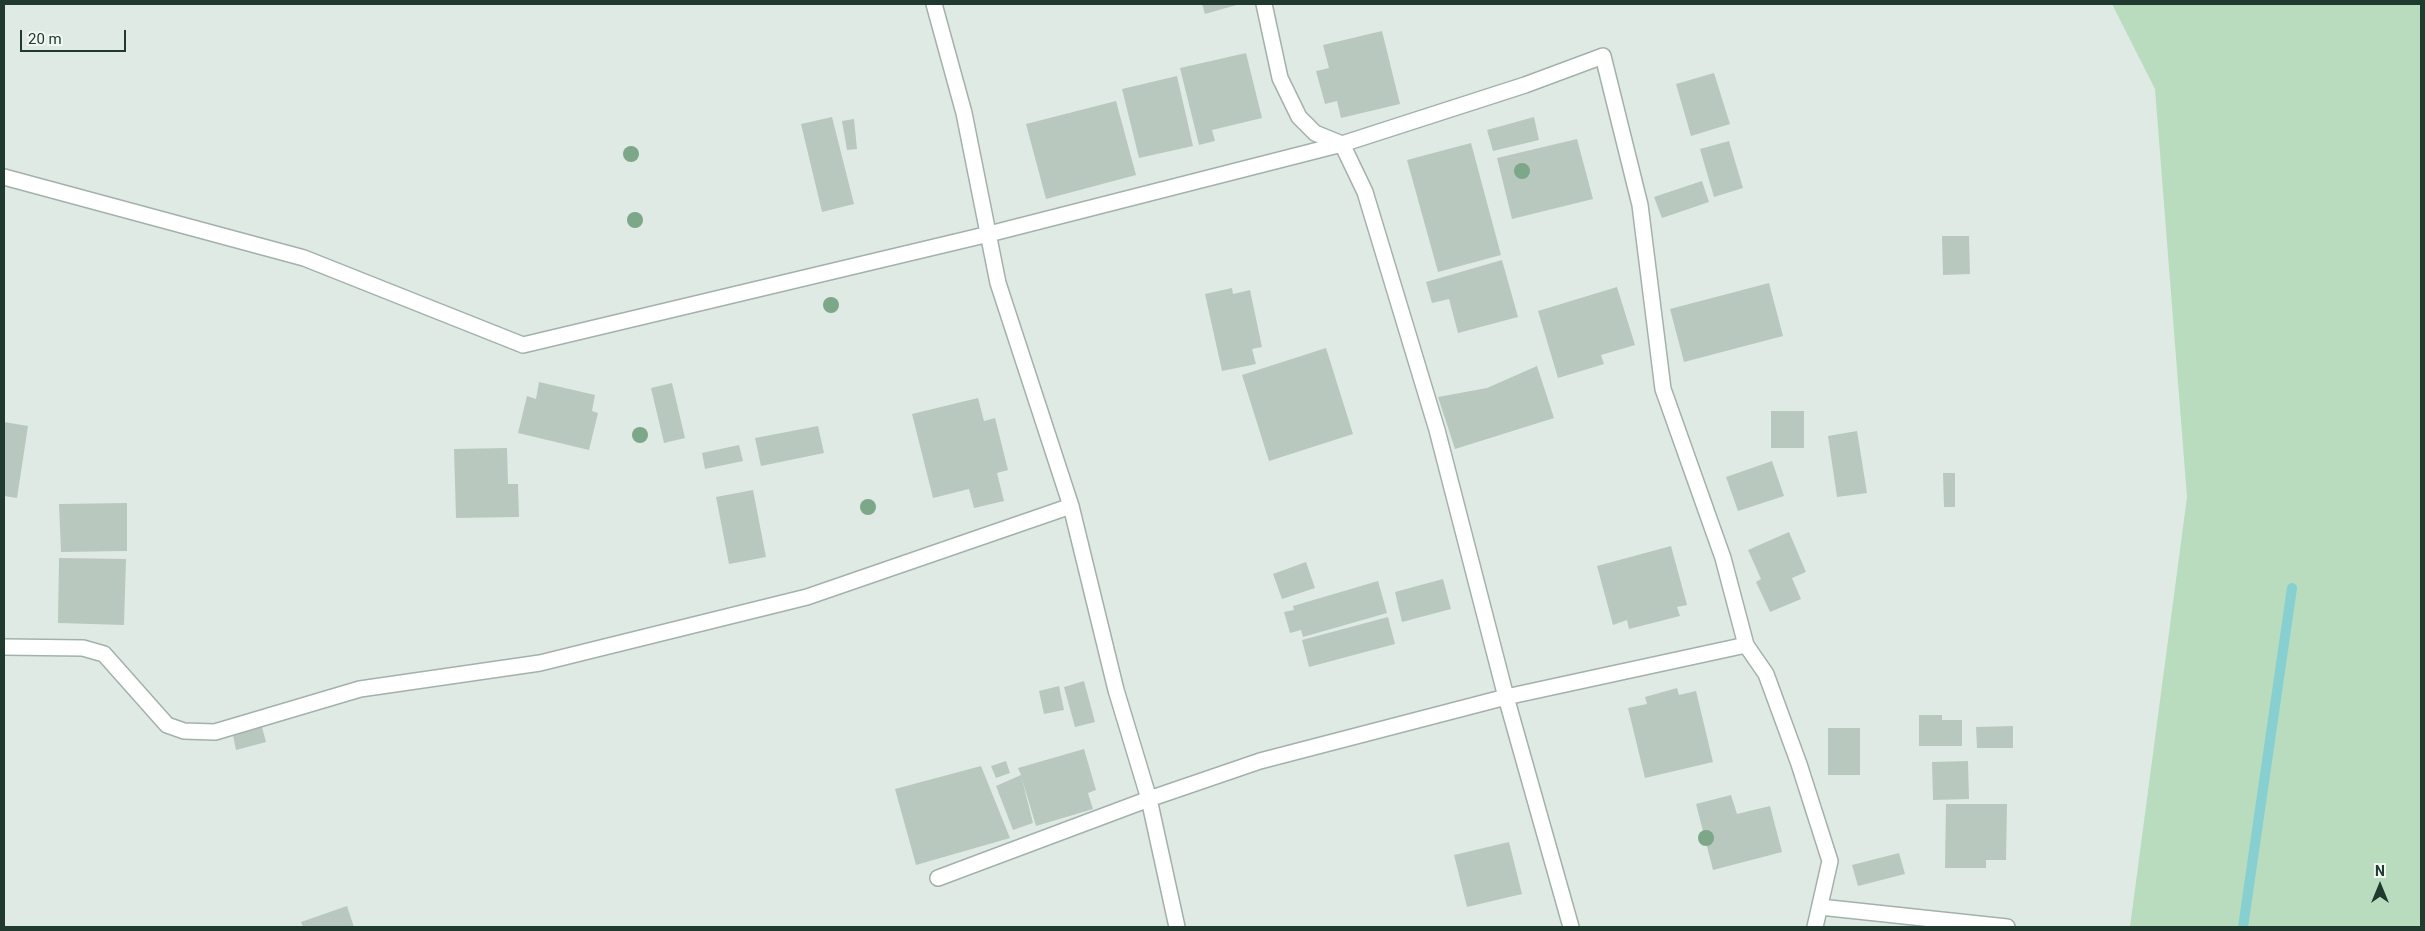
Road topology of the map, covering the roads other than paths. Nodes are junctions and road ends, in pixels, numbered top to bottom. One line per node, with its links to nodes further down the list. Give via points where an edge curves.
1 (934, 4): 5 (street, via 964,113)
2 (1264, 4): 3 (street, via 1280,78 1299,118 1315,133)
3 (1342, 144): 5 (street); 7 (street, via 1525,85 1602,56 1640,205 1663,390 1720,549); 9 (street, via 1365,192 1437,430)
4 (4, 178): 5 (street, via 304,258 523,346)
5 (989, 234): 6 (street, via 998,283)
6 (1071, 506): 8 (street, via 806,597 540,663 360,689 215,732 184,731 167,725 104,654 83,648); 10 (street, via 1116,690)
7 (1746, 645): 9 (street); 12 (street, via 1766,674 1830,861)
8 (4, 647)
9 (1506, 697): 10 (street, via 1260,761); 14 (street)
10 (1149, 799): 11 (street); 13 (street)
11 (938, 878)
12 (1820, 907): 15 (street); 16 (street)
13 (1177, 927)
14 (1571, 927)
15 (1815, 927)
16 (2007, 927)

